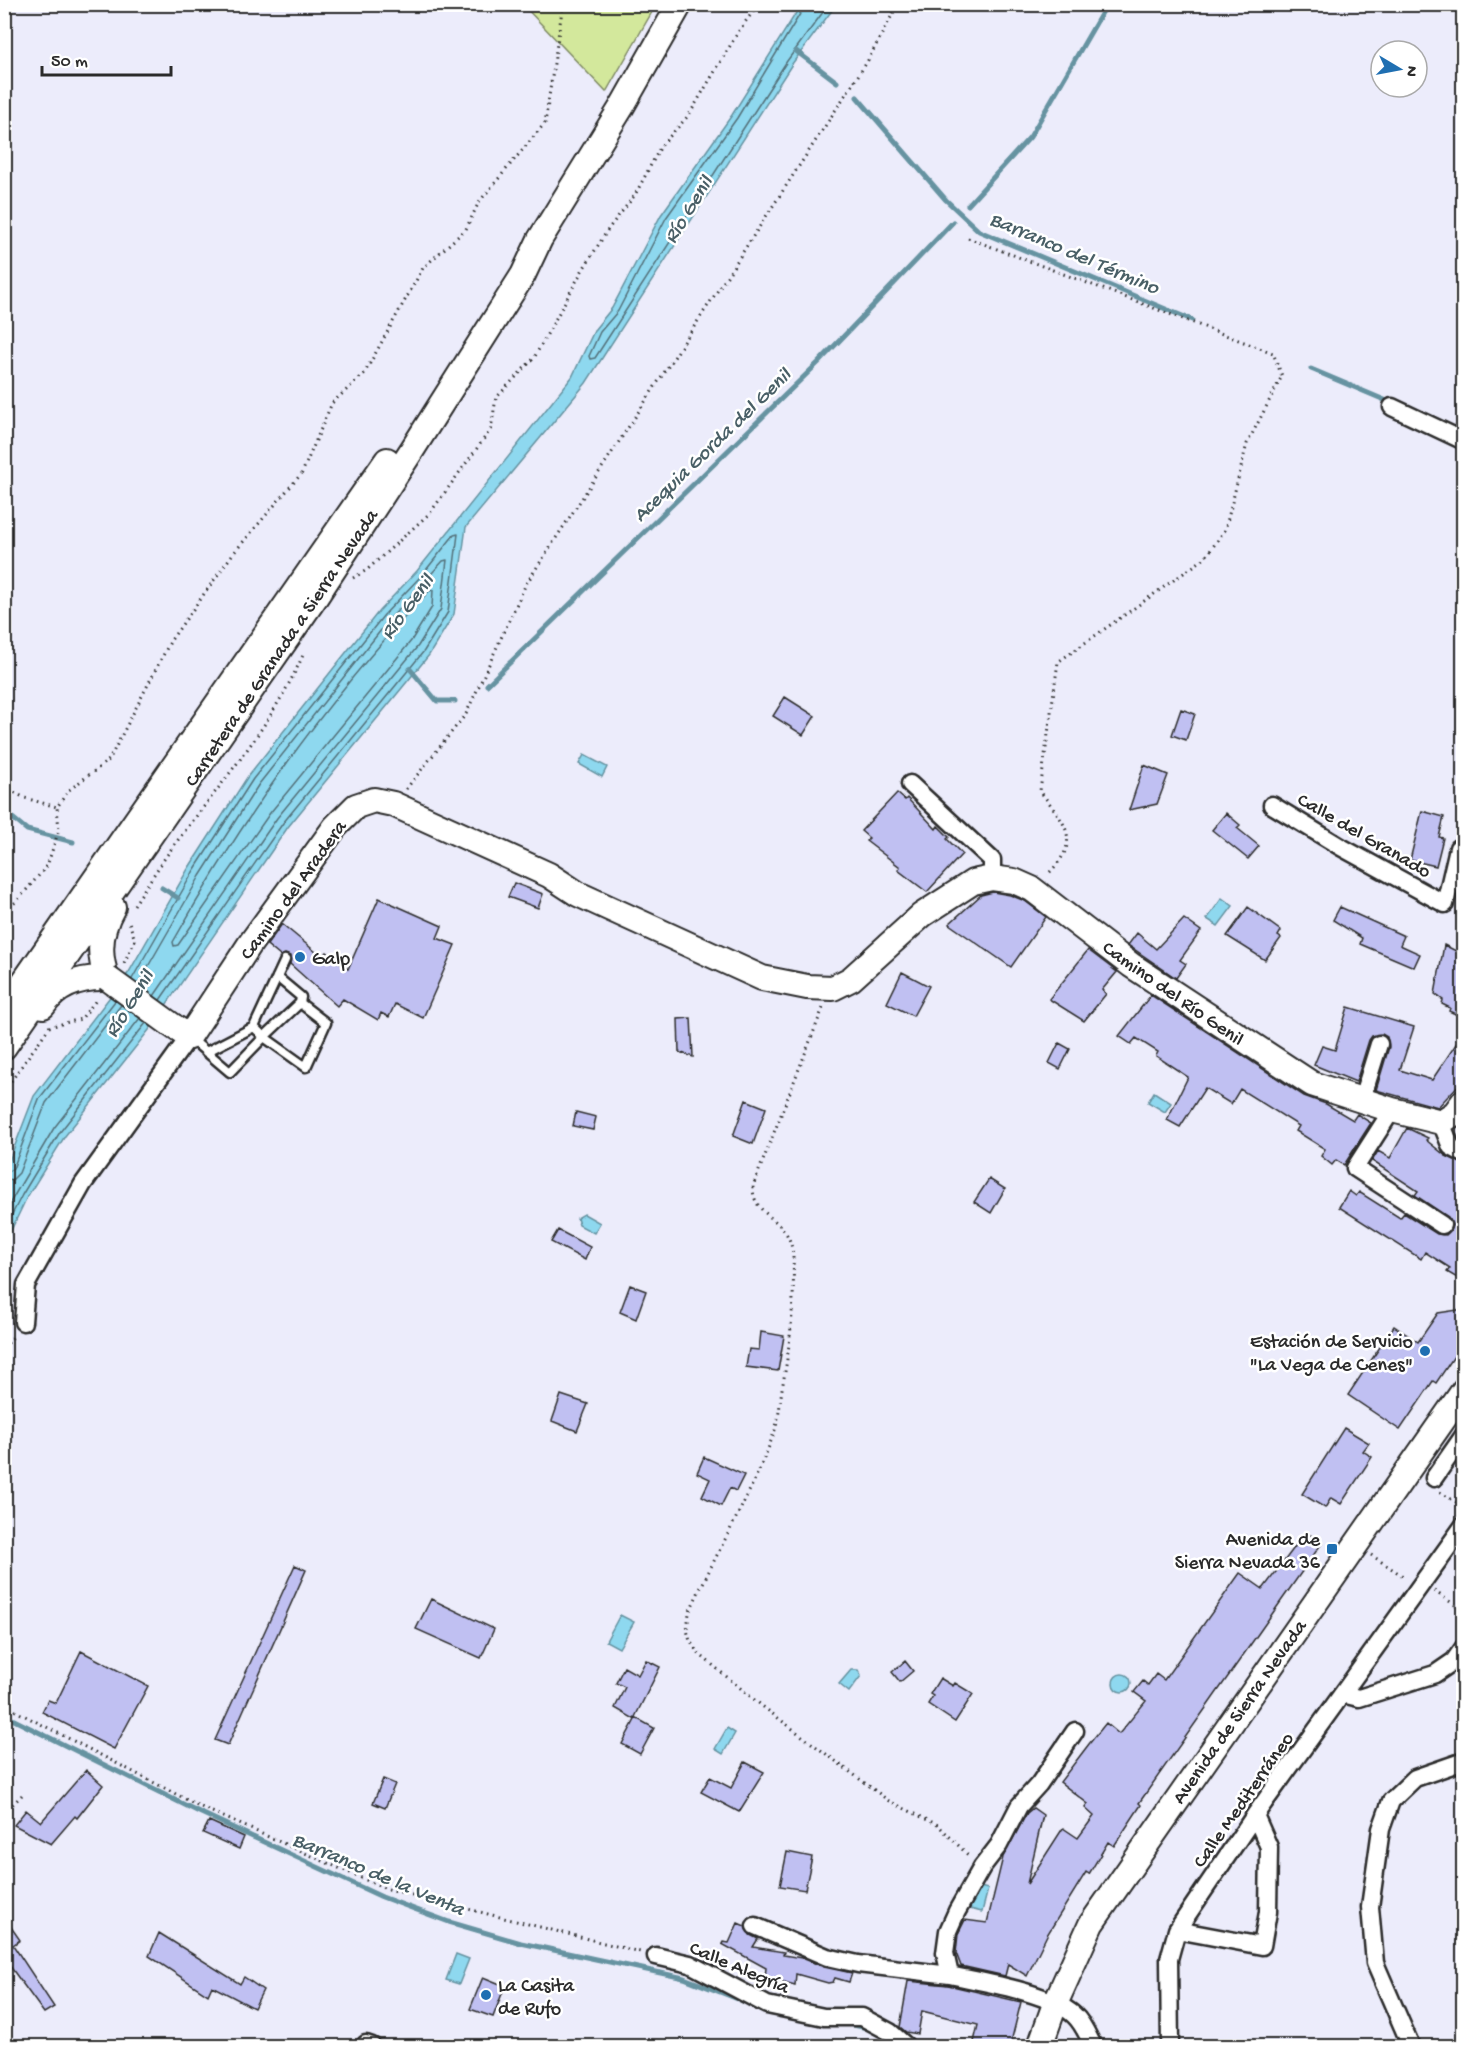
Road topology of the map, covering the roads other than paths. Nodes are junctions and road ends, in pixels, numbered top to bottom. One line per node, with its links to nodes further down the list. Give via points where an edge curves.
1 (680, 4): 2 (main road, Carretera de Granada a Sierra Nevada)
2 (540, 239): 5 (main road, Carretera de Granada a Sierra Nevada, via 516,267); 9 (main road, Carretera de Granada a Sierra Nevada, via 523,275 399,470)
3 (1392, 408): 4 (street)
4 (1464, 441)
5 (170, 770): 11 (main road, via 157,805 70,934); 16 (main road, Carretera de Granada a Sierra Nevada)
6 (910, 784): 10 (street, via 992,860)
7 (1272, 805): 8 (street, Calle del Granado, via 1445,904 1458,848)
8 (1464, 846)
9 (127, 870): 11 (main road, Carretera de Granada a Sierra Nevada); 13 (main road, via 100,939)
10 (992, 878): 20 (main road, Camino del Aradera, via 973,882 922,915 851,979 833,988 807,987 762,978 578,894 549,875 393,804 374,800 356,806 334,827); 24 (main road, Camino del Río Genil, via 1032,889 1131,965 1312,1084)
11 (71, 950): 13 (main road, via 81,949); 17 (main road, via 56,952); 22 (main road, Carretera de Granada a Sierra Nevada)
12 (285, 960): 14 (lane)
13 (105, 976): 20 (main road, bridge); 23 (main road, via 64,986 52,994)
14 (277, 977): 15 (lane, via 302,997); 18 (lane)
15 (300, 1003): 19 (lane); 19 (lane, via 326,1023 306,1067)
16 (4, 1010)
17 (4, 1022)
18 (254, 1027): 19 (lane); 20 (lane)
19 (264, 1037): 20 (lane, via 230,1072)
20 (190, 1038): 30 (street, Camino del Aradera, via 84,1184 26,1285)
21 (1379, 1044): 24 (street)
22 (4, 1047)
23 (4, 1062)
24 (1362, 1099): 26 (main road, Camino del Río Genil)
25 (1464, 1101): 27 (main road)
26 (1392, 1110): 27 (main road, Camino del Río Genil); 29 (street, via 1355,1168)
27 (1441, 1122): 28 (street, via 1451,1147)
28 (1464, 1154)
29 (1442, 1225)
30 (23, 1322)
31 (1464, 1390): 44 (main road, Avenida de Sierra Nevada, via 1091,1924)
32 (1464, 1435): 33 (street)
33 (1433, 1482)
34 (1464, 1525): 36 (street, Calle Mediterráneo)
35 (1464, 1647): 36 (street, via 1454,1661 1435,1674 1359,1698)
36 (1342, 1694): 39 (street, Calle Mediterráneo)
37 (1076, 1731): 43 (street, via 1019,1806 948,1931 945,1953)
38 (1464, 1761): 49 (street, via 1415,1778 1391,1801 1381,1829 1370,1907 1375,1963)
39 (1255, 1815): 41 (street, Calle Mediterráneo); 41 (street, via 1269,1847 1268,1912 1262,1946)
40 (755, 1926): 43 (street, via 827,1957)
41 (1177, 1930): 48 (street, Calle Mediterráneo, via 1169,1959)
42 (656, 1956): 45 (street, Calle Alegría, via 690,1964 767,2005 824,2018 862,2017)
43 (950, 1975): 44 (street, via 1024,1991)
44 (1054, 2004): 46 (main road, Avenida de Sierra Nevada); 47 (street, via 1073,2014)
45 (906, 2046)
46 (1040, 2046)
47 (1093, 2046)
48 (1170, 2046)
49 (1411, 2046)

